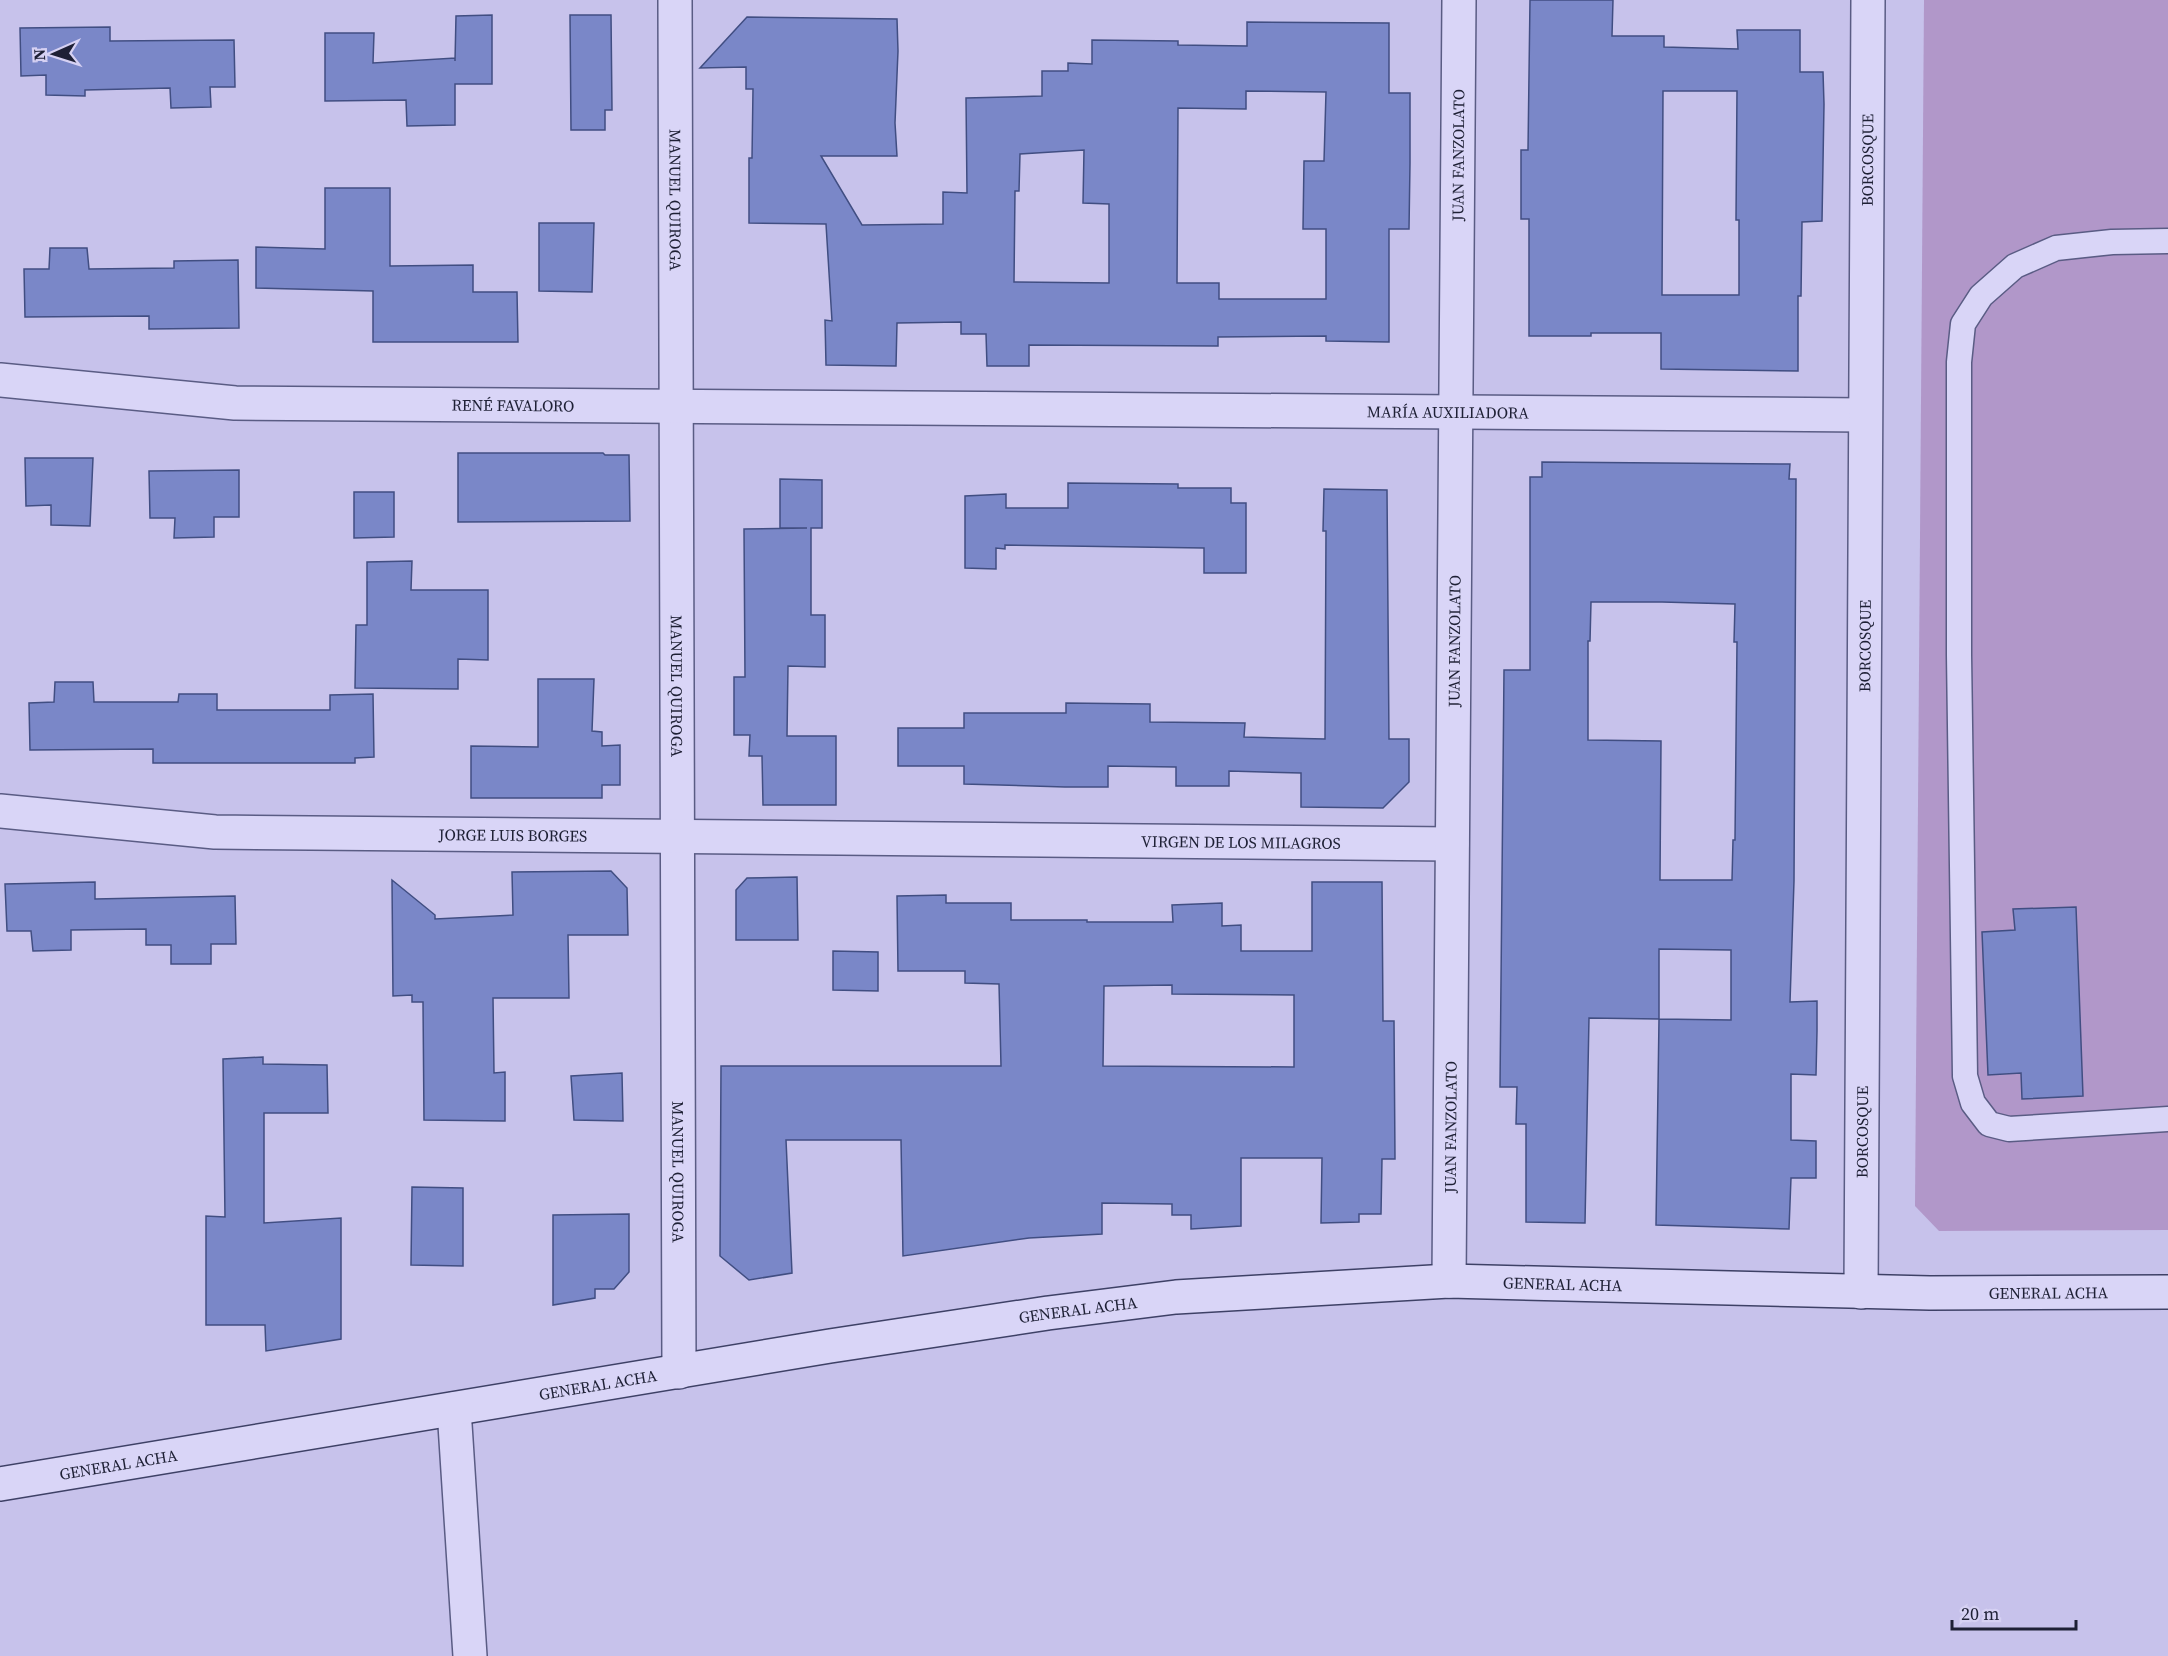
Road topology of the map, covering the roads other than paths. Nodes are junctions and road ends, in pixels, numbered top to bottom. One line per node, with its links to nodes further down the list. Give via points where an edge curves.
1 (675, 0): 6 (street, MANUEL QUIROGA)
2 (1459, 0): 8 (street, JUAN FANZOLATO)
3 (1869, 0): 9 (street, BORCOSQUE)
4 (2168, 241): 14 (lane, via 2056,248 2015,266 1981,297 1964,324 1959,374 1959,643 1965,1076 1973,1103 1989,1124 2009,1129)
5 (0, 380): 6 (street, RENÉ FAVALORO, via 235,403)
6 (676, 406): 7 (street, RENÉ FAVALORO); 11 (street, MANUEL QUIROGA)
7 (1029, 409): 8 (street, MARÍA AUXILIADORA)
8 (1456, 412): 9 (street, MARÍA AUXILIADORA); 13 (street, JUAN FANZOLATO)
9 (1865, 416): 16 (street, BORCOSQUE)
10 (0, 811): 11 (street, JORGE LUIS BORGES, via 215,832)
11 (677, 837): 12 (street, JORGE LUIS BORGES); 18 (street, MANUEL QUIROGA)
12 (1029, 840): 13 (street, VIRGEN DE LOS MILAGROS)
13 (1452, 844): 15 (street, JUAN FANZOLATO)
14 (2168, 1119)
15 (1449, 1281): 16 (street, GENERAL ACHA); 18 (street, GENERAL ACHA, via 1176,1297 1048,1313)
16 (1861, 1292): 17 (street, GENERAL ACHA)
17 (2168, 1292)
18 (679, 1372): 19 (street, GENERAL ACHA)
19 (454, 1409): 20 (street, GENERAL ACHA); 21 (street)
20 (0, 1484)
21 (470, 1656)

